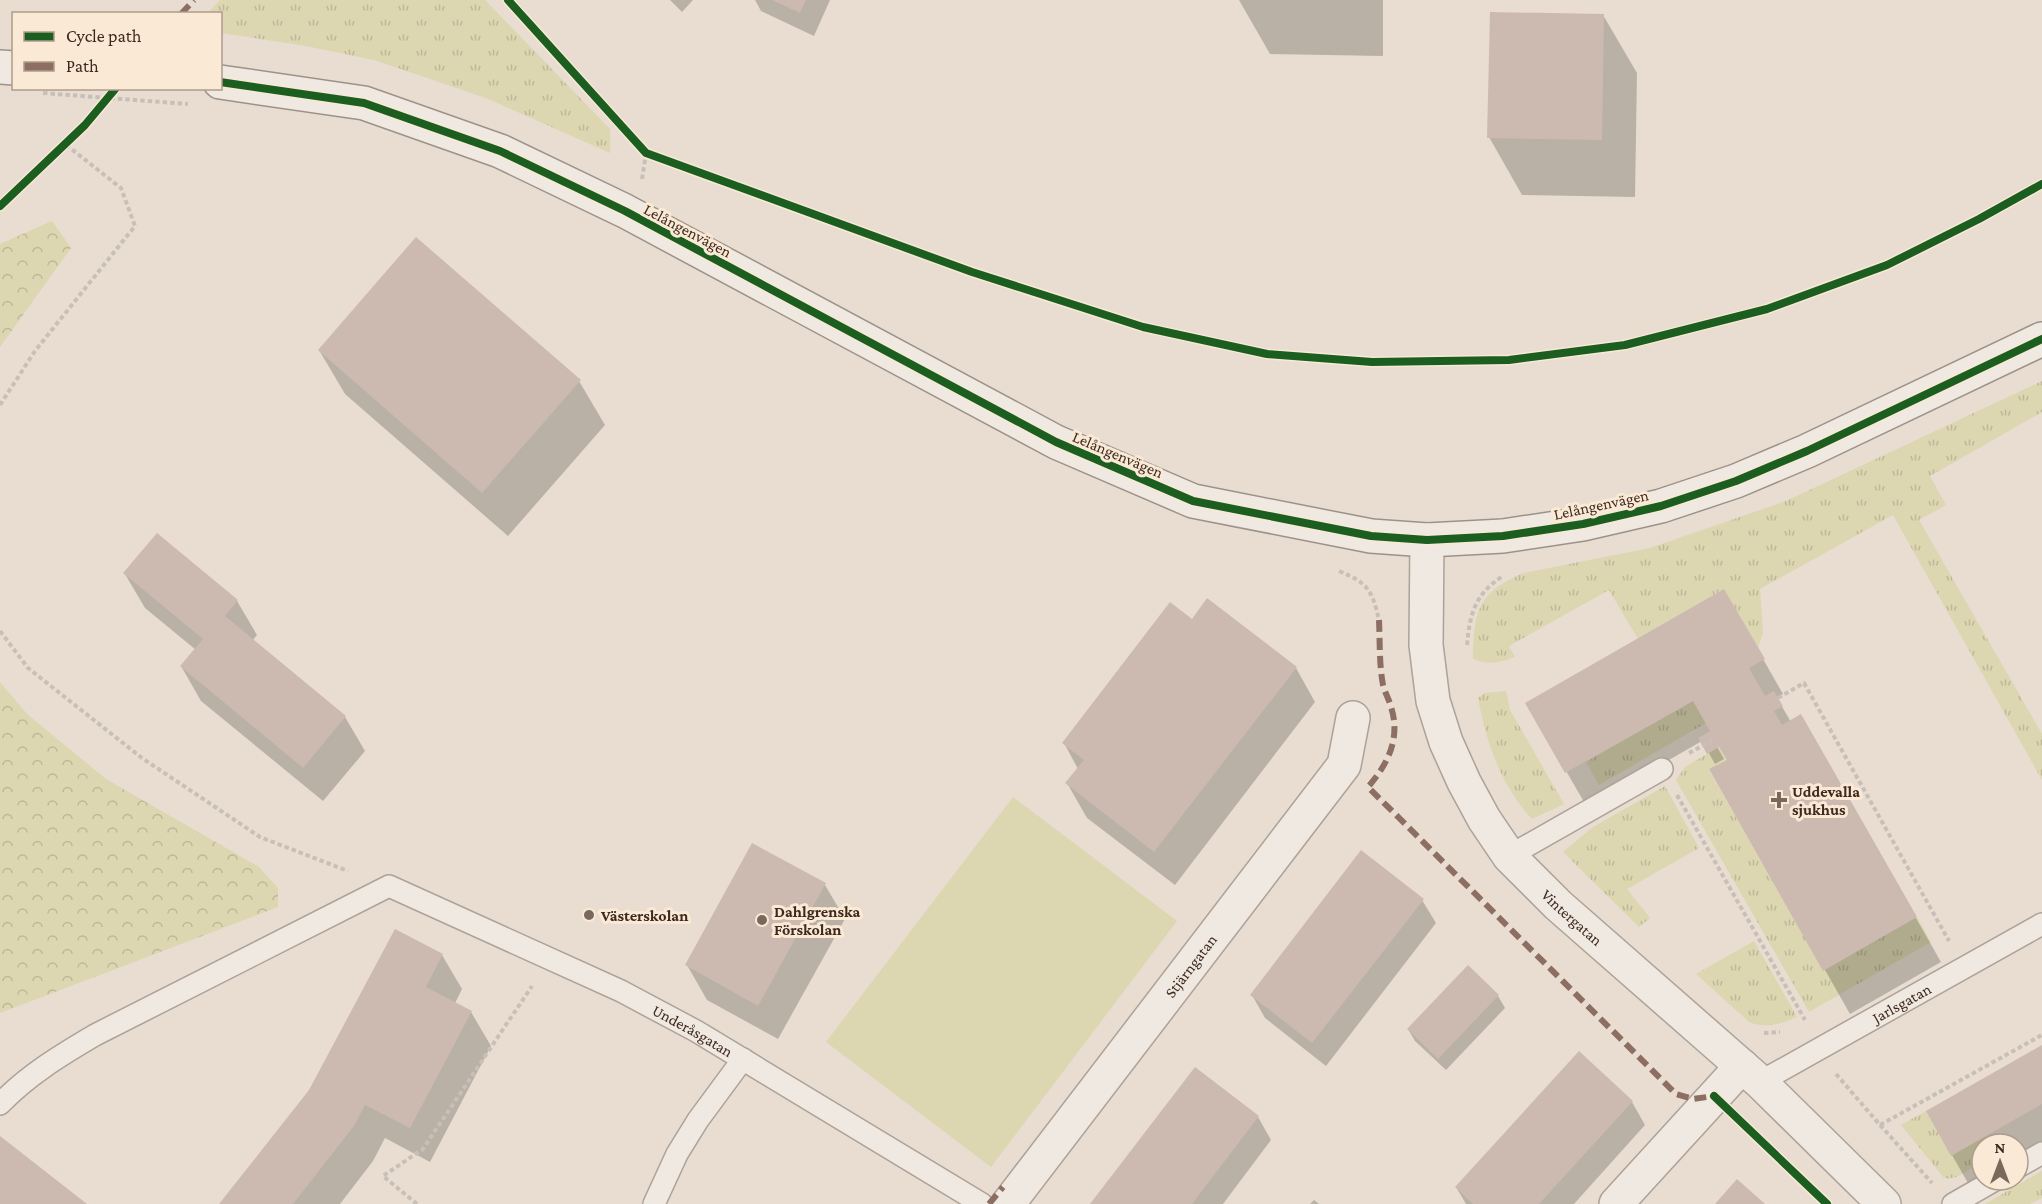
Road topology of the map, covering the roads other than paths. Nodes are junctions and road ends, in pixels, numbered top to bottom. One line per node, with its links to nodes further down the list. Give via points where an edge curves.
1 (210, 94): 3 (street, Lelångenvägen, via 363,103 500,151 626,211 1056,442 1193,501 1371,536)
2 (2042, 339): 3 (street, Lelångenvägen, via 1807,451 1736,481 1661,506 1583,524 1503,536)
3 (1428, 540): 6 (street, Vintergatan, via 1426,645 1432,700 1464,782)
4 (1353, 718): 14 (street, Stjärngatan, via 1344,765)
5 (1662, 769): 6 (lane)
6 (1509, 856): 9 (street, Vintergatan, via 1566,913)
7 (2042, 924): 9 (lane, Jarlsgatan, via 1821,1048)
8 (743, 1059): 10 (lane, Underåsgatan, via 621,991 389,886 95,1035 52,1061); 12 (lane, via 677,1154); 13 (lane, Underåsgatan)
9 (1751, 1074): 15 (street, Jarlsgatan); 16 (street, Vintergatan)
10 (0, 1104)
11 (1974, 1192): 17 (lane)
12 (654, 1204)
13 (981, 1204)
14 (1008, 1204)
15 (1616, 1204)
16 (1884, 1204)
17 (1953, 1204)

